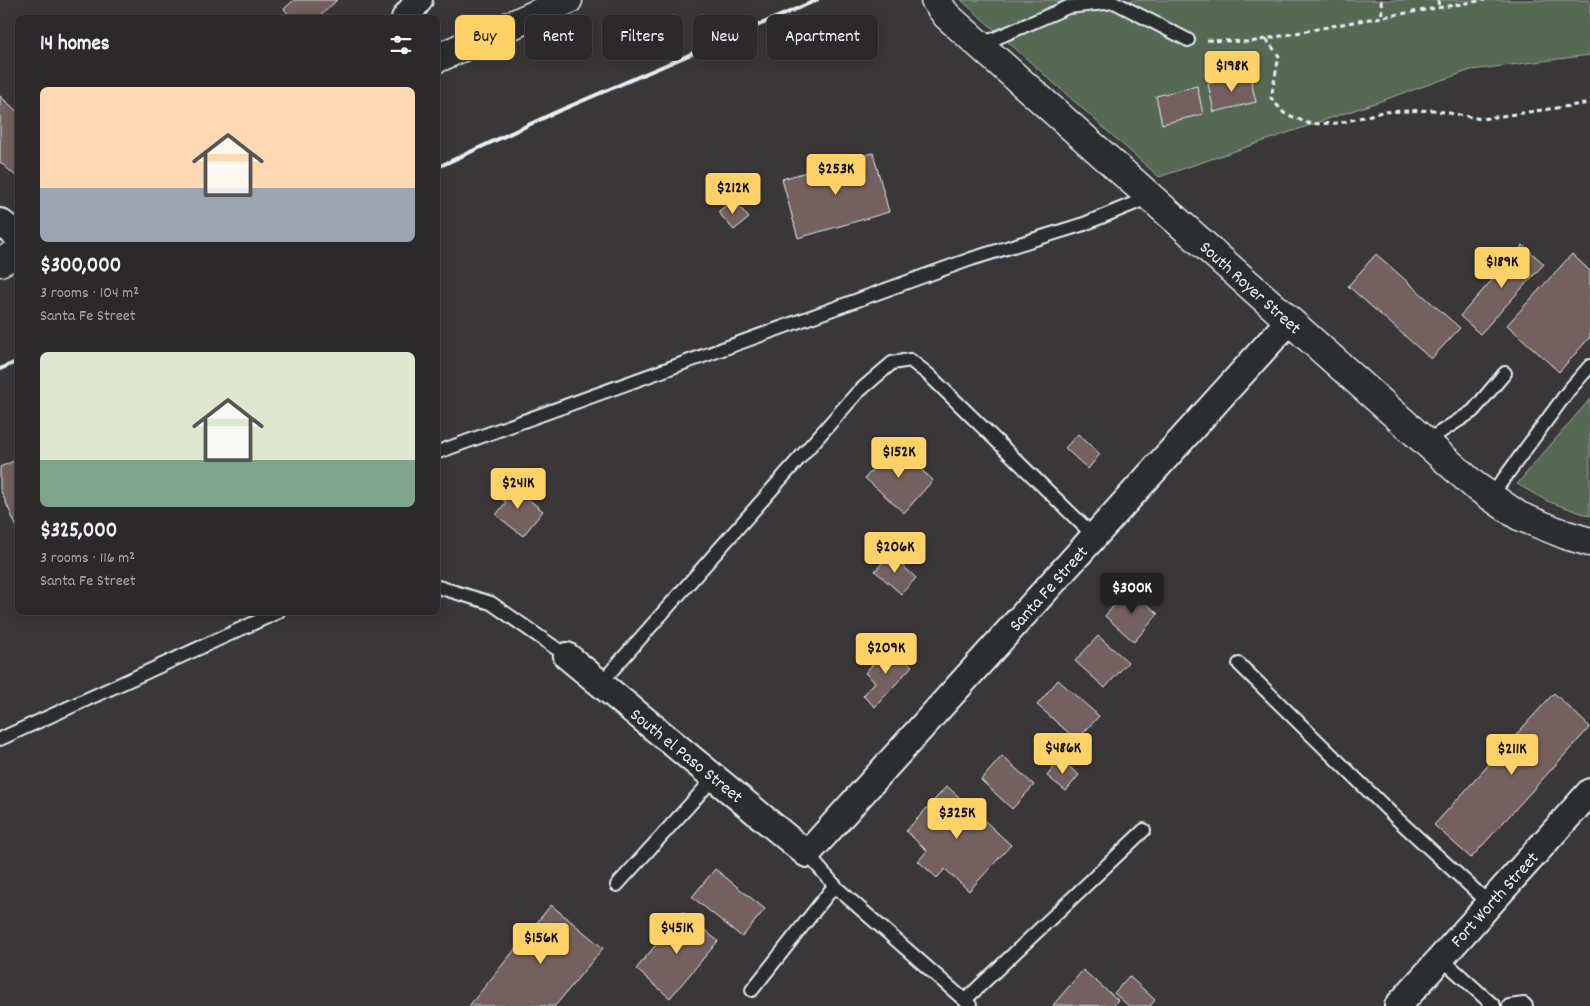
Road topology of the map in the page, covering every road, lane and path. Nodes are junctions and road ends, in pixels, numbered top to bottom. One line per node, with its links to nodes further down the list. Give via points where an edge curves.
1 (419, 0): 8 (street)
2 (568, 0): 13 (street)
3 (934, 0): 12 (street, South Royer Street)
4 (1381, 0): 9 (path)
5 (1438, 0): 7 (path)
6 (1485, 0): 7 (path)
7 (1439, 8): 9 (path)
8 (406, 15)
9 (1382, 17): 10 (path)
10 (1266, 39): 11 (path, via 1250,42); 14 (path, via 1279,56 1271,98 1284,112 1310,124 1340,123 1382,112 1434,110 1481,119)
11 (1188, 40): 12 (lane, via 1114,2 1068,7)
12 (980, 45): 15 (street, South Royer Street)
13 (440, 57)
14 (1590, 103)
15 (1150, 197): 20 (street, South Royer Street); 24 (lane, via 1084,224 970,259)
16 (0, 222): 17 (street)
17 (15, 234)
18 (15, 254): 19 (street)
19 (0, 262)
20 (1289, 321): 23 (street, South Royer Street); 26 (street, Santa Fe Street)
21 (1590, 366): 25 (lane)
22 (1505, 373): 23 (lane, via 1473,411)
23 (1425, 442): 25 (street, South Royer Street)
24 (440, 451)
25 (1491, 496): 27 (street, South Royer Street, via 1519,516)
26 (1094, 536): 32 (lane, via 929,375 910,360 892,363 857,393); 37 (street, Santa Fe Street)
27 (1590, 542)
28 (440, 588): 30 (lane, via 491,603)
29 (271, 615): 33 (lane)
30 (567, 656): 32 (street, South el Paso Street)
31 (1239, 664): 40 (lane, via 1396,818)
32 (600, 684): 34 (street, South el Paso Street)
33 (0, 739)
34 (714, 778): 37 (street, South el Paso Street); 38 (lane)
35 (1590, 792): 40 (street, Fort Worth Street)
36 (1144, 830): 43 (lane)
37 (807, 854): 39 (lane)
38 (617, 885)
39 (835, 885): 42 (lane); 43 (lane)
40 (1490, 904): 41 (street, Fort Worth Street)
41 (1441, 958): 44 (street, Fort Worth Street); 45 (lane)
42 (752, 990)
43 (968, 1003)
44 (1398, 1006)
45 (1494, 1006)
46 (1509, 1006): 47 (lane)
47 (1526, 1006)

